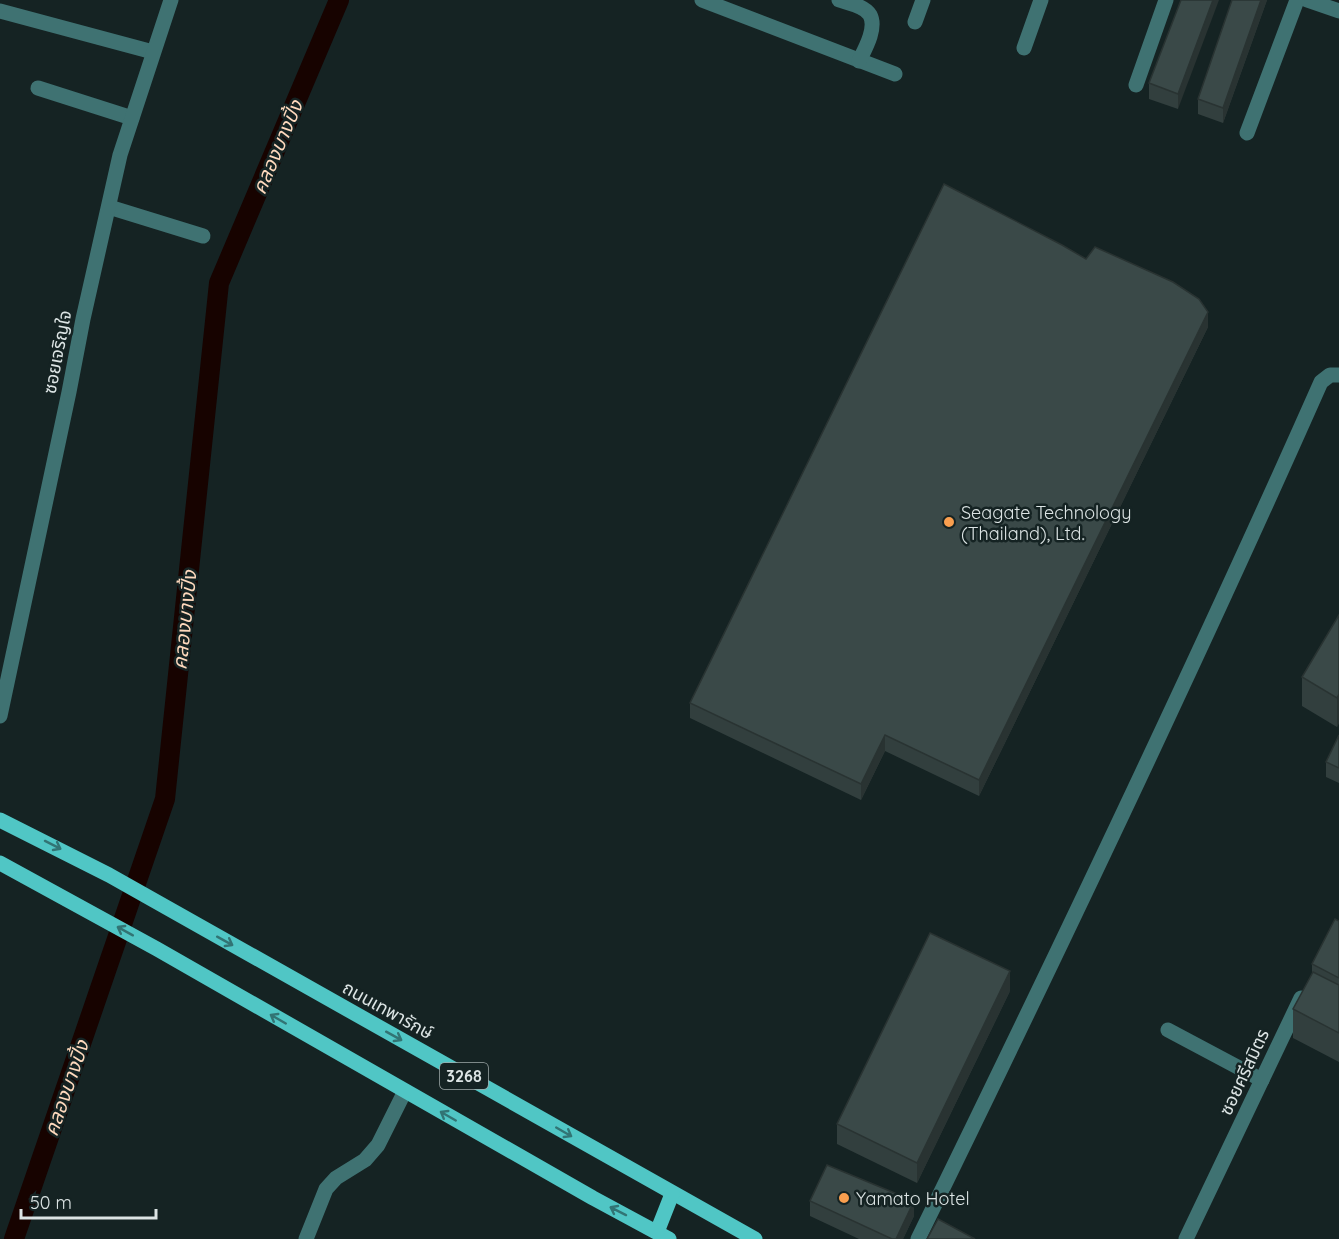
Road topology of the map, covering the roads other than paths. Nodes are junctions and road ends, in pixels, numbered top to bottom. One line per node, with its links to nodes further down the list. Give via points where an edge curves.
1 (171, 0): 13 (street, ซอยเจริญใจ)
2 (702, 0): 14 (street)
3 (839, 0): 14 (street, via 870,15 872,26)
4 (923, 0): 11 (street)
5 (1041, 0): 12 (street)
6 (1166, 0): 16 (street)
7 (1297, 0): 19 (street)
8 (1307, 0): 10 (street)
9 (0, 11): 13 (street)
10 (1339, 11)
11 (915, 22)
12 (1024, 48)
13 (153, 52): 18 (street, ซอยเจริญใจ)
14 (859, 61): 15 (street)
15 (895, 74)
16 (1136, 86)
17 (38, 88): 18 (street)
18 (132, 118): 20 (street, ซอยเจริญใจ)
19 (1247, 133)
20 (109, 207): 21 (street); 23 (street, ซอยเจริญใจ)
21 (203, 236)
22 (1339, 375): 34 (street, via 1330,375 1321,382 1239,569 1097,871)
23 (0, 716)
24 (0, 820): 30 (main road, ถนนเทพารักษ์ / 3268, one-way to 30, via 109,875)
25 (0, 863): 29 (main road, 3268, one-way to 25)
26 (1308, 984): 28 (street, ซอยศรีสมิตร)
27 (1168, 1030): 28 (street)
28 (1262, 1080): 35 (street, ซอยศรีสมิตร)
29 (405, 1091): 31 (main road, 3268, one-way to 29); 32 (street, via 378,1145 365,1160 326,1189)
30 (672, 1194): 31 (main road); 33 (main road, ถนนเทพารักษ์ / 3268)
31 (663, 1235)
32 (306, 1239)
33 (754, 1239)
34 (918, 1239)
35 (1186, 1239)

